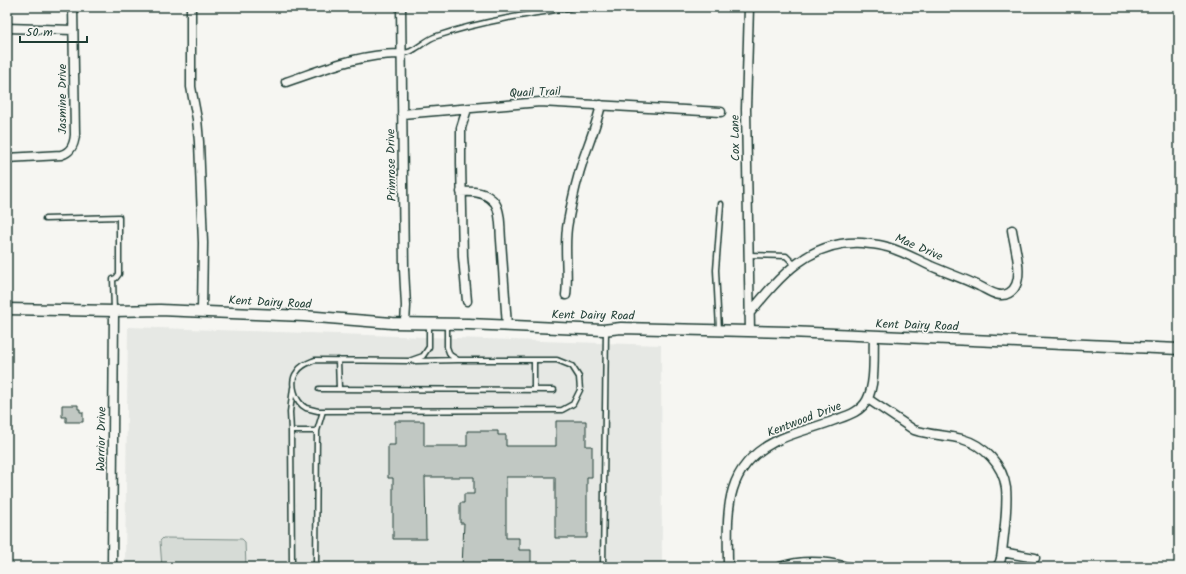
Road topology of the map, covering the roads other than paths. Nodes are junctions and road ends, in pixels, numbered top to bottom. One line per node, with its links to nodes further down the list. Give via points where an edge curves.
1 (73, 7): 7 (street, Jasmine Drive)
2 (191, 7): 25 (street, via 191,87 199,142 203,243)
3 (400, 7): 8 (street, Primrose Drive)
4 (576, 7): 8 (lane, via 517,16 437,36 412,51)
5 (749, 7): 19 (street, Cox Lane, via 746,109)
6 (7, 28): 7 (street)
7 (73, 30): 14 (street, Jasmine Drive, via 73,146 61,155)
8 (401, 54): 9 (street, via 388,53 349,62); 13 (street, Primrose Drive)
9 (286, 82)
10 (601, 105): 11 (street, Quail Trail, via 540,102); 12 (street, Quail Trail); 21 (street, via 567,224)
11 (467, 109): 13 (street, Quail Trail); 15 (street, via 461,128)
12 (722, 112)
13 (402, 114): 27 (street, Primrose Drive)
14 (7, 158)
15 (462, 192): 22 (street); 30 (street, via 482,194 491,199 496,207 500,226)
16 (721, 204): 32 (lane, via 716,270)
17 (45, 219): 24 (lane, via 119,218 119,274 113,279)
18 (1012, 230): 20 (street, Mae Drive, via 1018,276 1012,292 1003,295 886,246 839,244 817,251)
19 (748, 255): 20 (lane, via 786,256); 26 (street, Cox Lane)
20 (796, 265): 26 (street, Mae Drive, via 783,275)
21 (566, 295)
22 (467, 301)
23 (7, 309): 24 (street, Kent Dairy Road)
24 (114, 311): 25 (street, Kent Dairy Road); 51 (street, Warrior Drive)
25 (202, 312): 27 (street, Kent Dairy Road)
26 (749, 314): 33 (street, Cox Lane)
27 (405, 323): 28 (street, Kent Dairy Road)
28 (429, 323): 29 (street, Kent Dairy Road); 39 (lane, via 429,348 423,356)
29 (447, 323): 30 (street, Kent Dairy Road); 37 (lane, via 446,347 450,355)
30 (507, 326): 31 (street, Kent Dairy Road)
31 (606, 329): 32 (street, Kent Dairy Road); 54 (lane)
32 (719, 330): 33 (street, Kent Dairy Road)
33 (750, 331): 34 (street, Kent Dairy Road)
34 (874, 337): 35 (street, Kent Dairy Road); 45 (street)
35 (1179, 349)
36 (338, 360): 39 (lane); 40 (lane, via 315,360 304,364 295,373); 42 (lane)
37 (458, 360): 38 (lane); 39 (lane)
38 (534, 360): 43 (lane); 46 (lane, via 557,360 572,366 579,377 580,390 573,404 562,410)
39 (409, 361)
40 (293, 386): 46 (lane, via 297,398 305,407); 47 (lane)
41 (319, 389): 42 (lane)
42 (339, 389): 43 (lane)
43 (534, 390): 44 (lane)
44 (554, 390)
45 (868, 400): 49 (street, via 914,430 971,442 990,455 1002,474 1006,488); 55 (street, Kentwood Drive, via 851,414 775,442 762,449 746,464 735,483 729,501)
46 (323, 411): 48 (lane)
47 (291, 431): 48 (lane); 52 (lane)
48 (317, 431): 53 (lane)
49 (1002, 552): 50 (street); 58 (street, via 1001,561)
50 (1035, 558)
51 (112, 567)
52 (292, 567)
53 (316, 567)
54 (603, 567)
55 (728, 567)
56 (780, 567): 57 (street, via 808,561)
57 (848, 567)
58 (996, 567)

